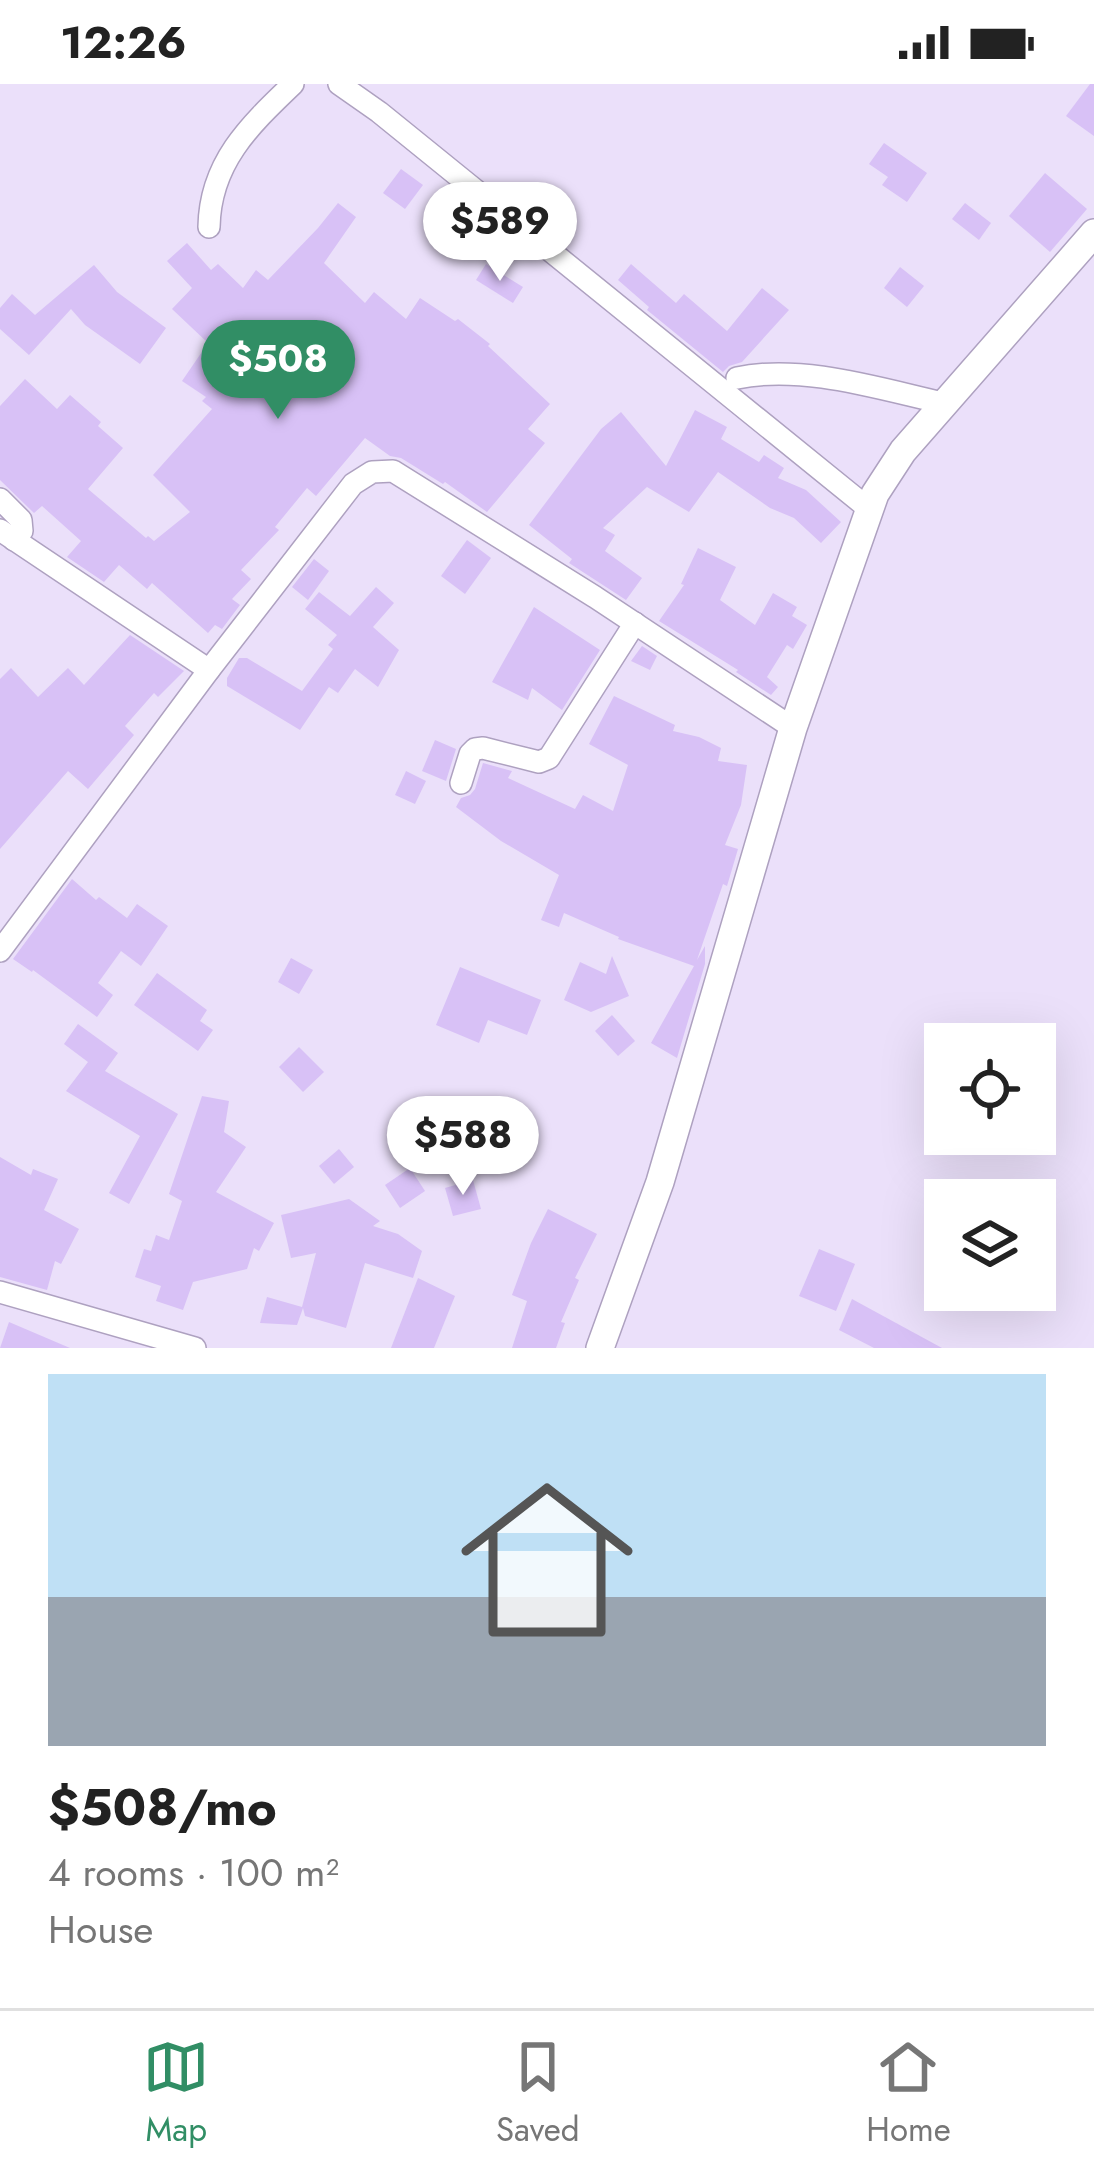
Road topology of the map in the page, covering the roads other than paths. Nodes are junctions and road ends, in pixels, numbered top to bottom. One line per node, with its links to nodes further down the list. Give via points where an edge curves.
1 (293, 84): 3 (street, via 218,172)
2 (339, 84): 8 (street)
3 (209, 226)
4 (1094, 233): 6 (street)
5 (737, 378): 6 (street, via 790,374)
6 (943, 403): 8 (street)
7 (0, 499): 9 (street, via 21,520 22,531)
8 (869, 509): 12 (street)
9 (7, 535): 11 (street)
10 (635, 623): 11 (street, via 393,471 372,472 353,484); 12 (street); 13 (street, via 549,758 475,749)
11 (209, 670): 14 (street)
12 (794, 728): 17 (street, via 660,1183)
13 (460, 783)
14 (1, 946)
15 (0, 1292): 16 (street)
16 (195, 1348)
17 (600, 1348)

